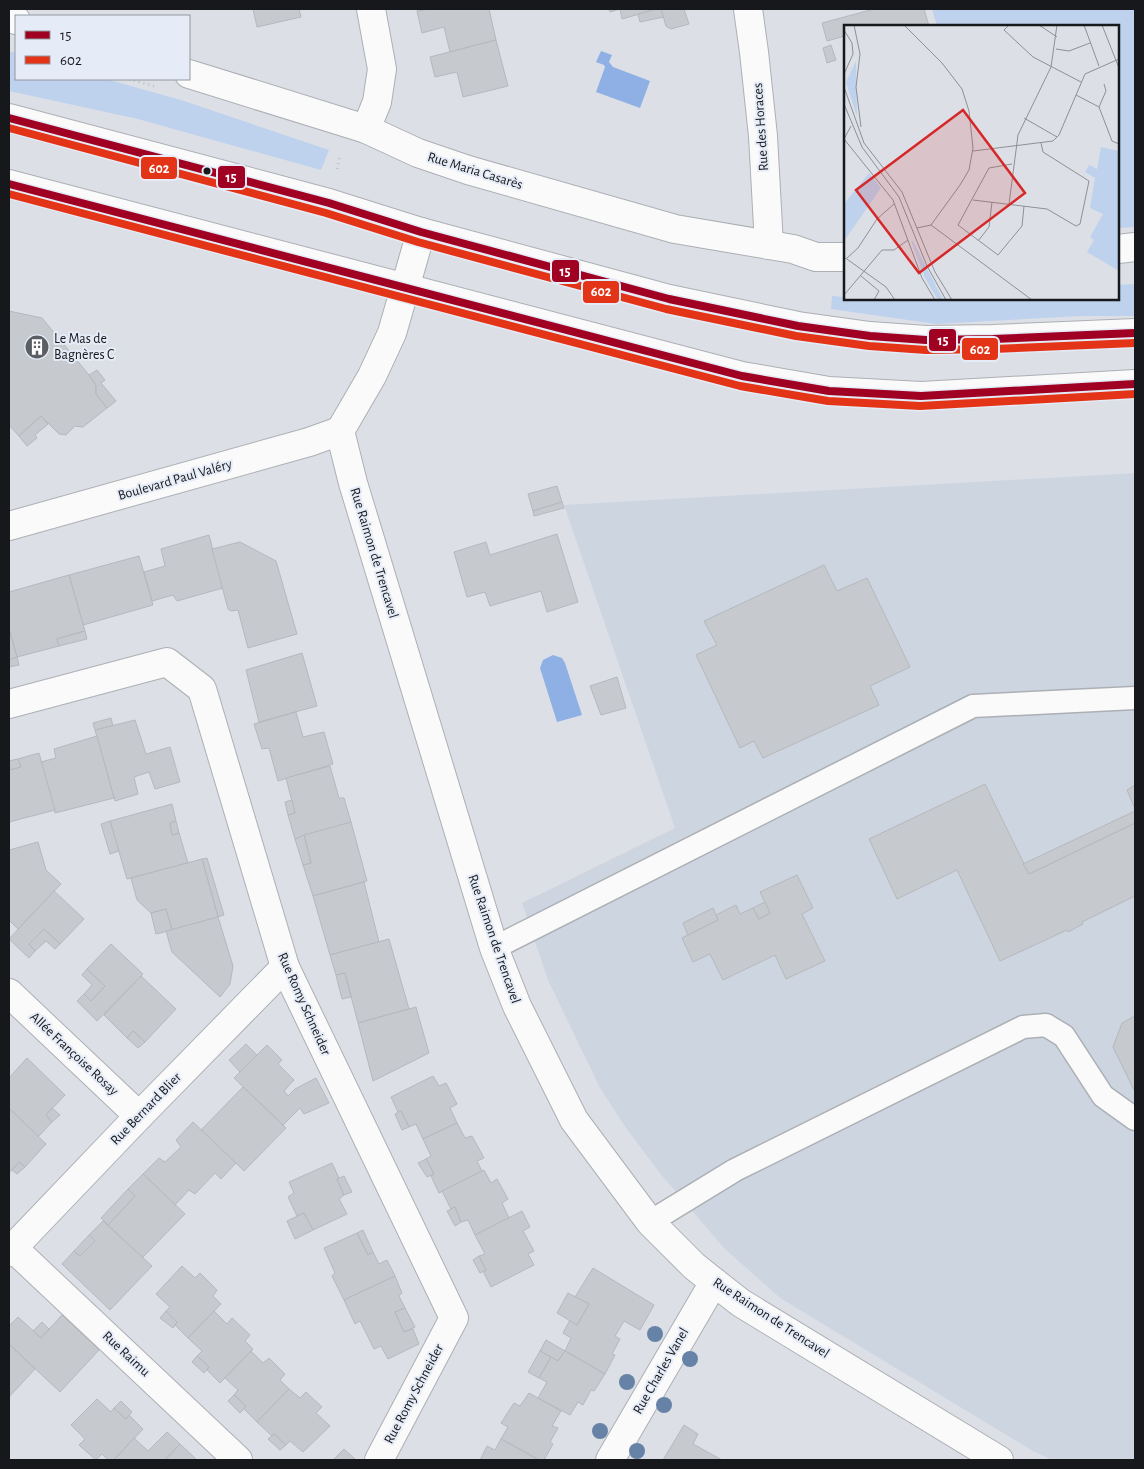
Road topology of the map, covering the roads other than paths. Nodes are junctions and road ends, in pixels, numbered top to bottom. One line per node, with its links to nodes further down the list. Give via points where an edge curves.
1 (371, 9): 5 (street, via 382,69 377,102)
2 (748, 9): 8 (street, Rue des Horaces, via 763,136)
3 (190, 74): 5 (street, Rue Maria Casarès)
4 (9, 118): 7 (street, via 328,203)
5 (366, 129): 8 (street, Rue Maria Casarès, via 418,153 468,170 675,228)
6 (9, 184): 12 (street)
7 (421, 232): 12 (street); 13 (street, via 668,299 798,326 926,340)
8 (769, 245): 11 (street, via 816,257)
9 (1135, 247): 10 (street)
10 (1119, 249)
11 (844, 257)
12 (405, 288): 14 (street, via 742,376 829,391 921,396); 15 (street, via 392,333)
13 (1135, 333)
14 (1135, 384)
15 (340, 431): 16 (street, Boulevard Paul Valéry); 19 (street, Rue Raimon de Trencavel, via 358,502)
16 (9, 526)
17 (1135, 698): 19 (lane, via 973,706)
18 (9, 704): 20 (street, Rue Romy Schneider, via 167,662 202,689)
19 (494, 948): 24 (street, Rue Raimon de Trencavel, via 517,1006 574,1120)
20 (285, 967): 22 (street, Rue Bernard Blier); 28 (street, Rue Romy Schneider, via 454,1318)
21 (9, 993): 22 (street, Allée Françoise Rosay)
22 (139, 1116): 25 (street, Rue Bernard Blier)
23 (1135, 1120): 24 (lane, via 1103,1096 1064,1036 1046,1024 1023,1027 734,1170)
24 (650, 1222): 26 (street, Rue Raimon de Trencavel)
25 (11, 1250): 27 (street, Rue Raimu)
26 (714, 1282): 29 (street, Rue Charles Vanel); 30 (street, Rue Raimon de Trencavel, via 741,1303)
27 (238, 1460)
28 (379, 1460)
29 (610, 1460)
30 (1000, 1460)

